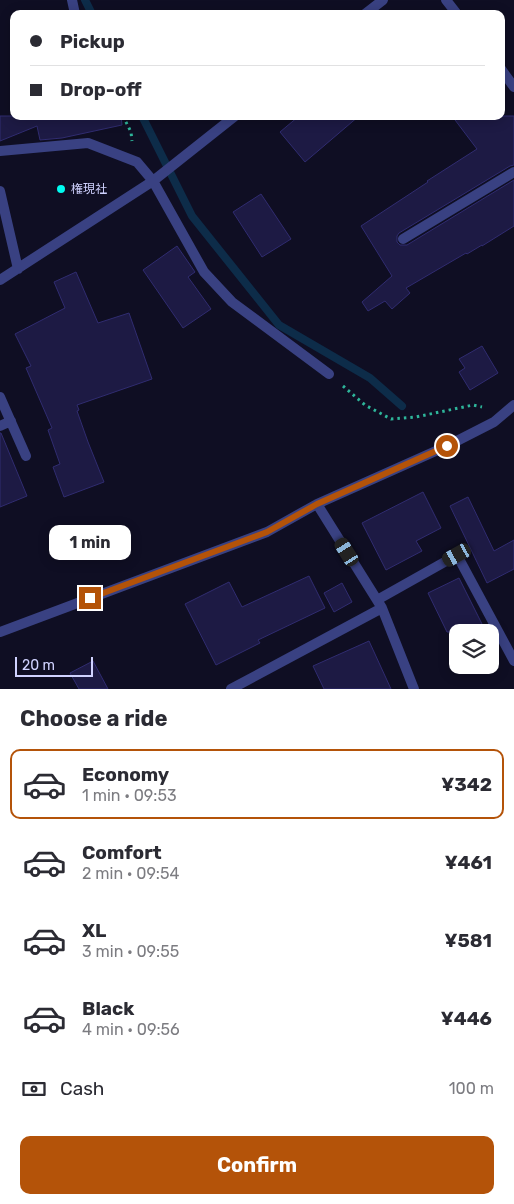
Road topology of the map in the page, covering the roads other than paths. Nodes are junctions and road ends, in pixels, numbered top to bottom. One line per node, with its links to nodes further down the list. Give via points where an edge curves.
1 (383, 0): 3 (street)
2 (446, 0): 4 (street)
3 (370, 10)
4 (454, 10)
5 (505, 75): 6 (street)
6 (514, 87)
7 (230, 120): 10 (street)
8 (0, 152): 10 (street, via 88,143 137,162)
9 (514, 172): 12 (street)
10 (153, 181): 13 (street); 15 (street, via 204,272 232,302)
11 (0, 191): 13 (street)
12 (403, 239)
13 (18, 269): 14 (street)
14 (0, 280)
15 (329, 374)
16 (0, 397): 18 (street)
17 (514, 405): 21 (street, via 494,422 447,446)
18 (10, 421): 19 (street); 20 (street)
19 (0, 426)
20 (26, 456)
21 (317, 504): 22 (street); 23 (street, via 267,532)
22 (379, 604): 24 (street, via 457,555); 25 (street); 26 (street)
23 (0, 632)
24 (514, 661)
25 (231, 689)
26 (414, 689)

